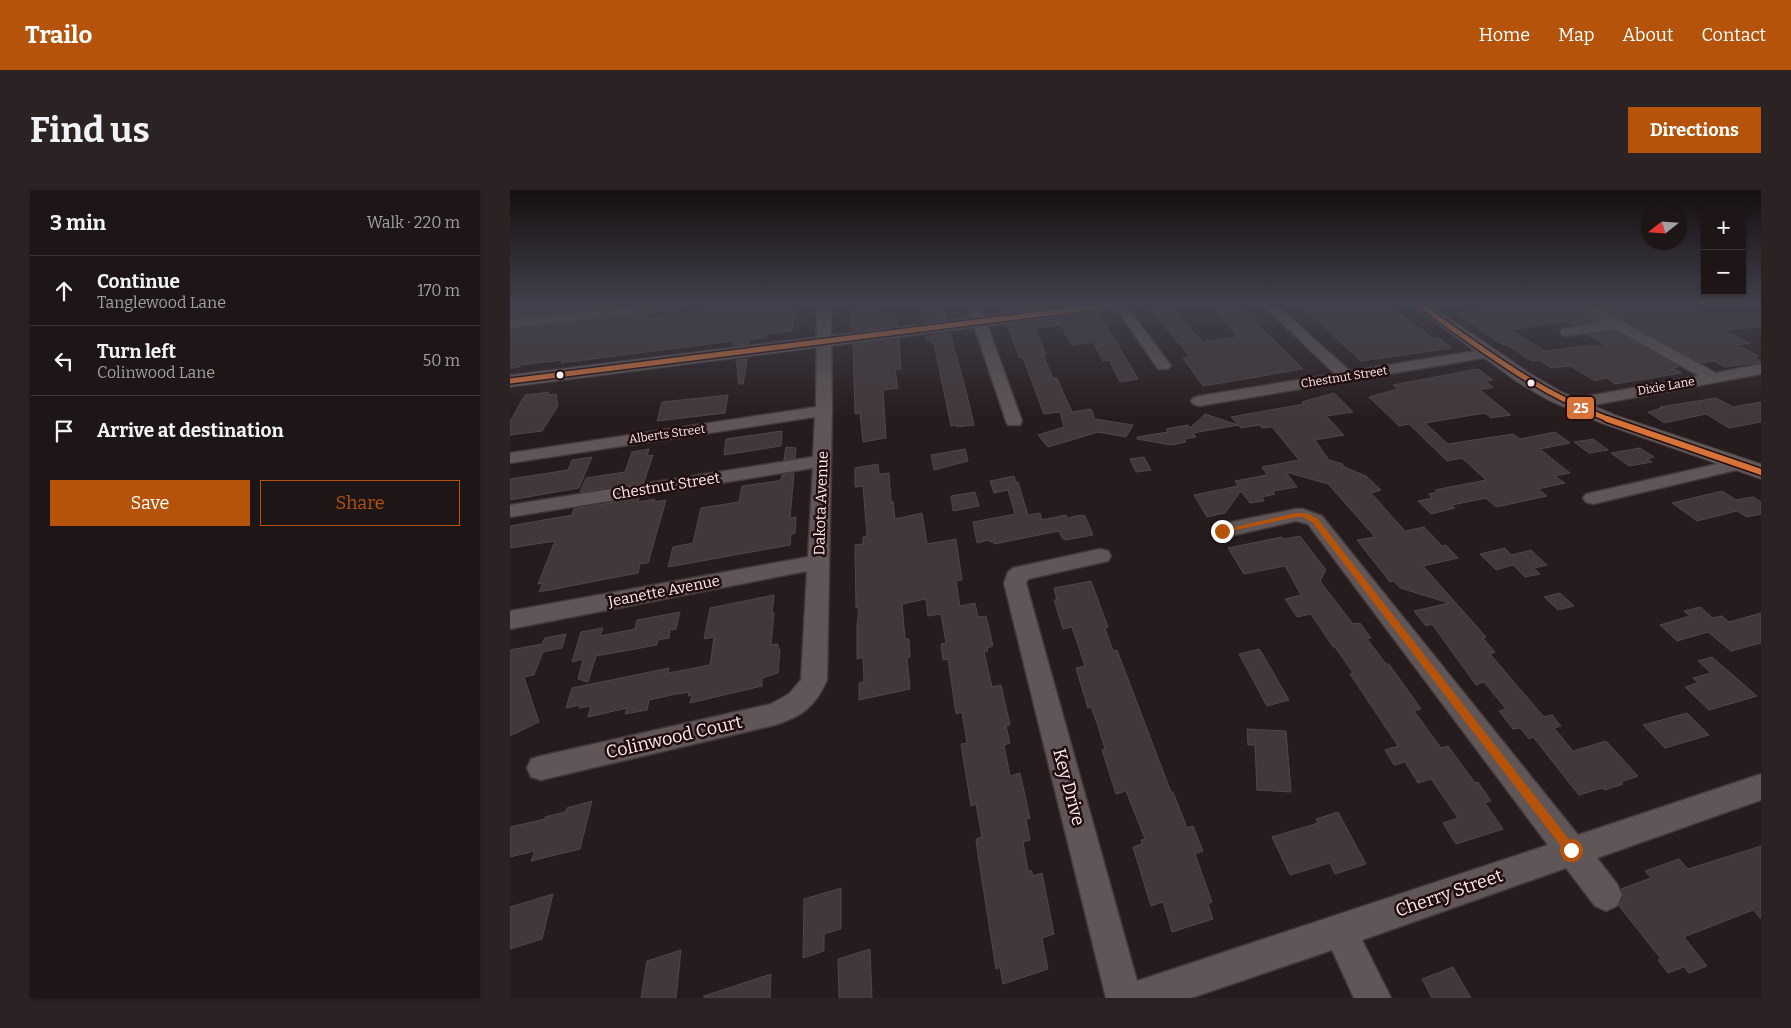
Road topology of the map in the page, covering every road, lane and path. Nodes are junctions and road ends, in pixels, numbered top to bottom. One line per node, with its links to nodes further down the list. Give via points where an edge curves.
1 (811, 343): 13 (main road)
2 (824, 343): 16 (street, Dakota Avenue)
3 (986, 343): 17 (street)
4 (1147, 343): 9 (street)
5 (1310, 343): 11 (street)
6 (1474, 343): 8 (main road)
7 (1651, 343): 12 (street)
8 (1489, 353): 11 (street, Chestnut Street); 15 (main road)
9 (1163, 366)
10 (1761, 369): 12 (street, Dixie Lane)
11 (1346, 376): 14 (street, Chestnut Street)
12 (1714, 378): 15 (street, Dixie Lane)
13 (510, 381)
14 (1198, 401)
15 (1572, 404): 20 (main road)
16 (824, 411): 18 (street, Alberts Street); 19 (street, Dakota Avenue)
17 (1014, 421)
18 (510, 458)
19 (822, 461): 23 (street, Chestnut Street); 26 (street, Dakota Avenue)
20 (1739, 464): 21 (main road); 22 (street)
21 (1761, 472)
22 (1593, 498)
23 (510, 511)
24 (1222, 531): 31 (street, via 1303,515 1321,526)
25 (1100, 556): 34 (street, Key Drive, via 1029,570 1016,577 1016,588)
26 (818, 562): 27 (street, Jeanette Avenue); 28 (street, Dakota Avenue, via 814,680)
27 (510, 620)
28 (804, 699): 29 (street, Colinwood Court, via 775,714)
29 (541, 768)
30 (1761, 787): 31 (street, Cherry Street)
31 (1571, 850): 32 (street); 33 (street, Cherry Street)
32 (1606, 895)
33 (1340, 931): 35 (street, Cherry Street); 36 (street)
34 (1124, 998)
35 (1138, 998)
36 (1373, 998)

